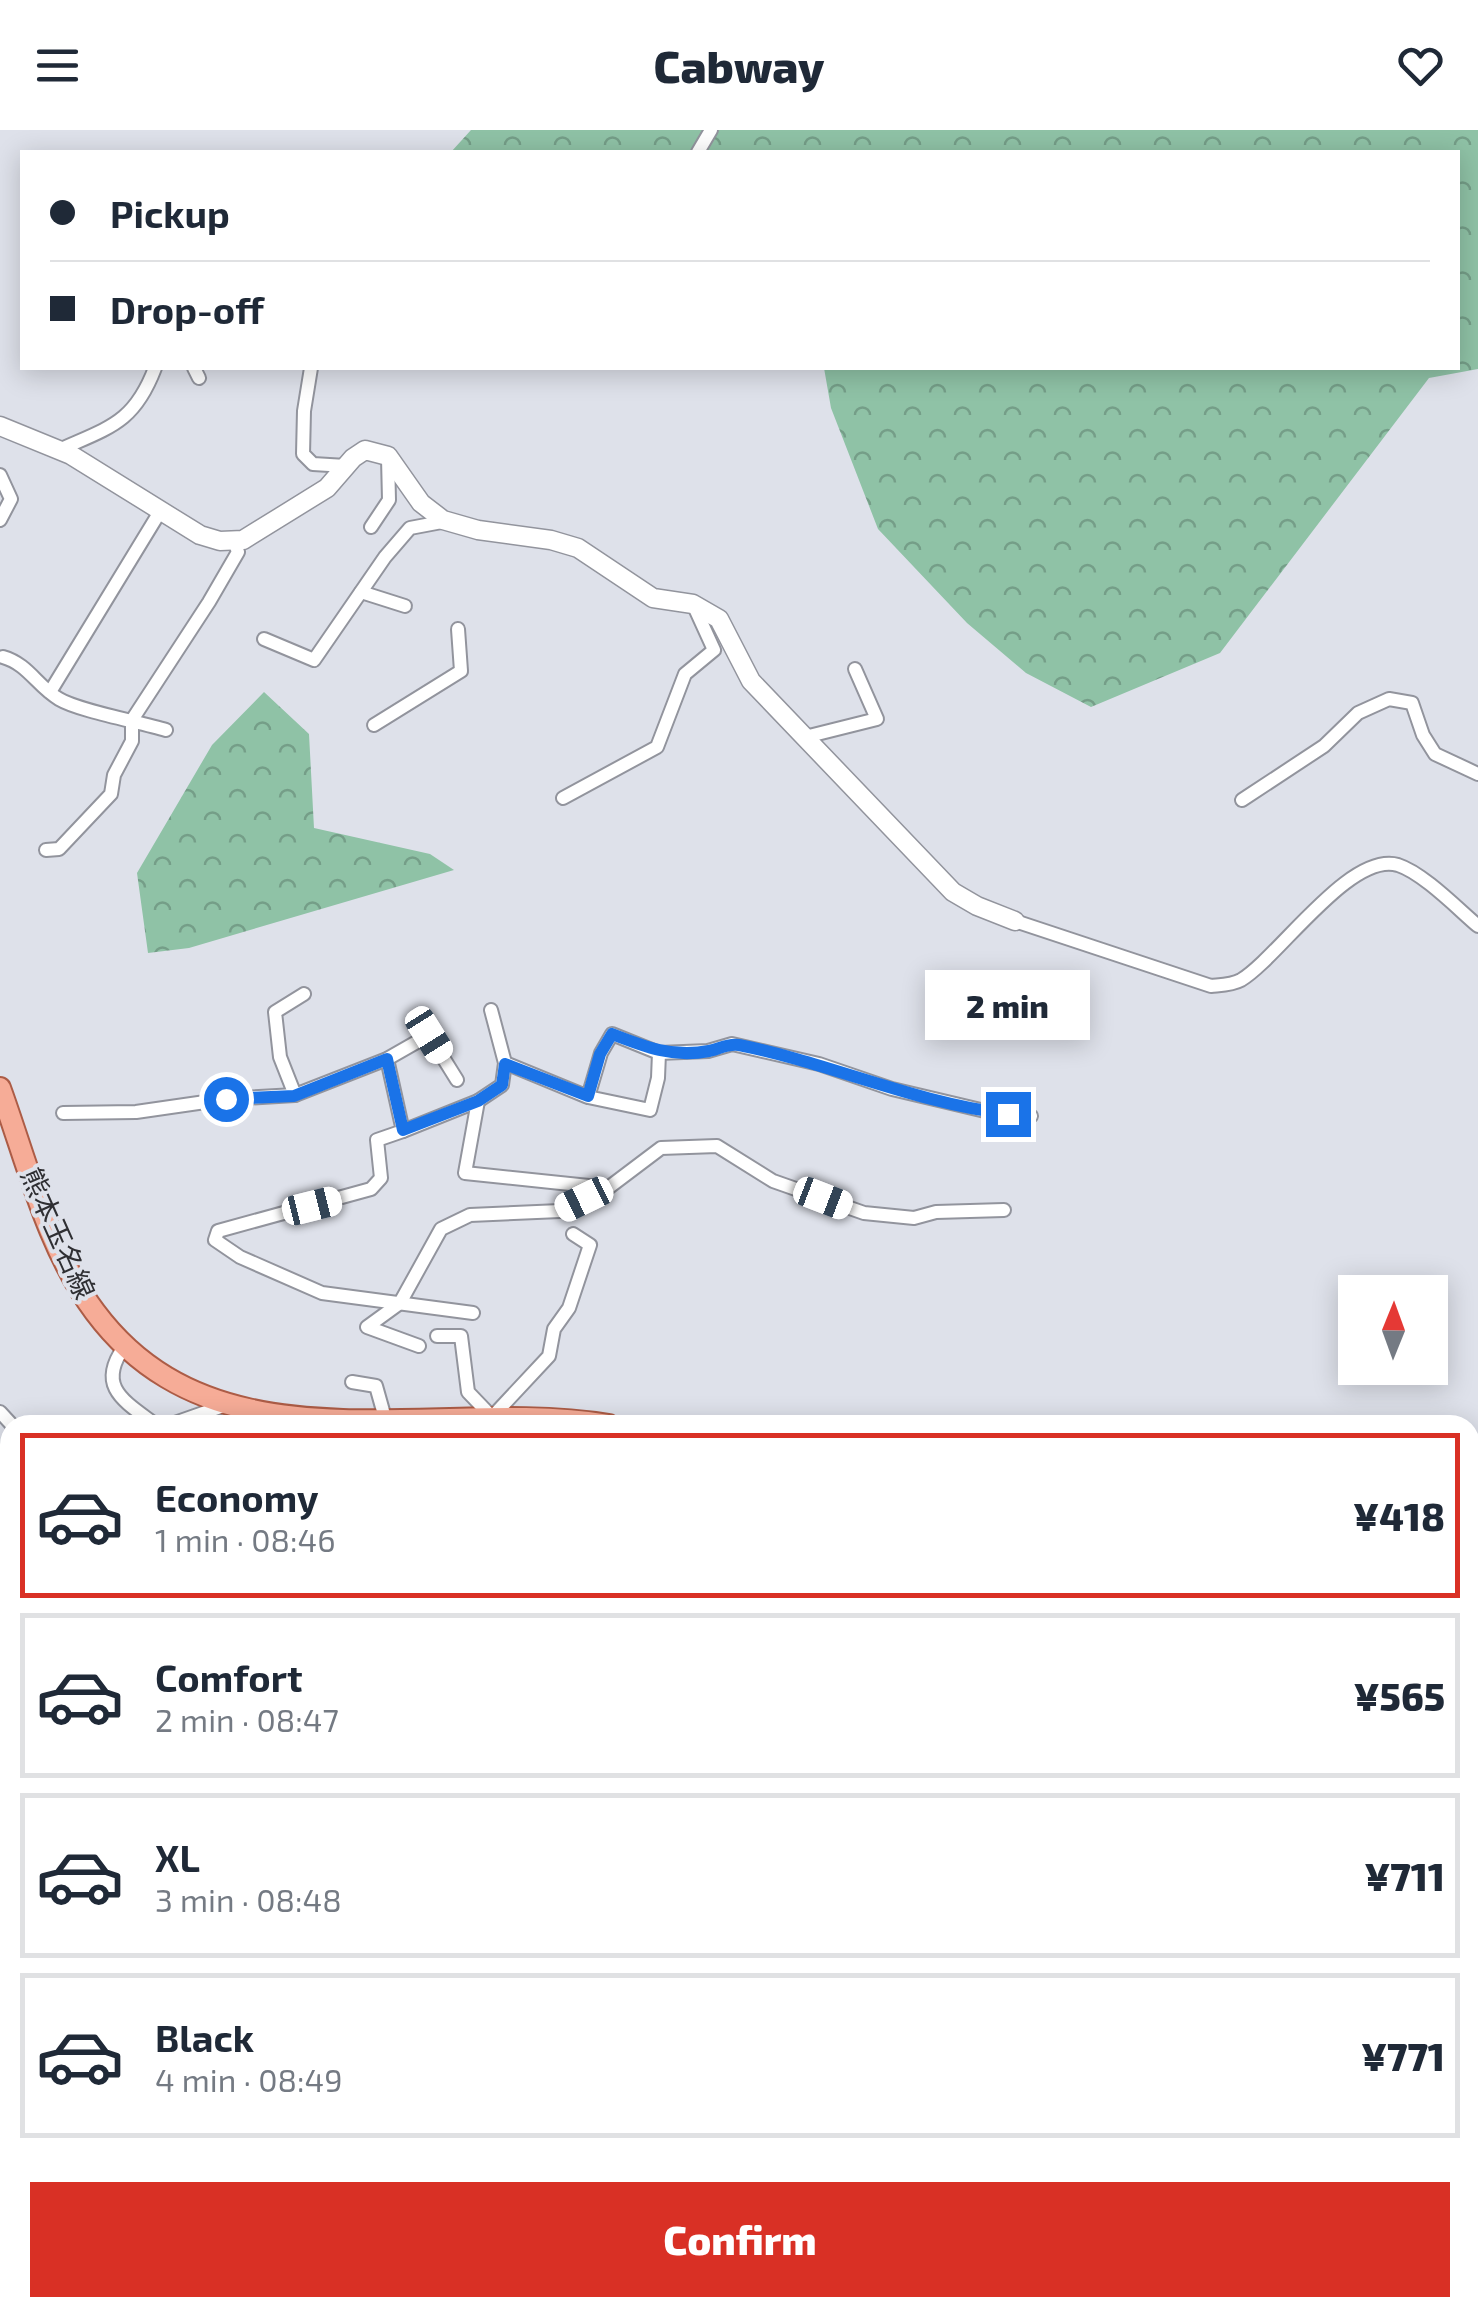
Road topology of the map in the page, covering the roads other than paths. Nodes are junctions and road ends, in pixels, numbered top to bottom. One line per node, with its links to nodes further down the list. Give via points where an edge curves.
1 (154, 370): 4 (street, via 144,397 116,424)
2 (311, 370): 6 (street, via 303,454 313,464)
3 (0, 426): 4 (street)
4 (59, 450): 8 (street)
5 (388, 456): 6 (street, via 365,450); 10 (street, via 421,503); 11 (street, via 389,500)
6 (346, 466): 12 (street, via 327,488 257,534)
7 (0, 475): 9 (street, via 11,499)
8 (161, 510): 12 (street, via 200,534); 20 (street)
9 (0, 520)
10 (447, 521): 13 (street, via 410,528); 14 (street, via 578,548 653,598)
11 (371, 527)
12 (234, 541): 21 (street, via 238,552)
13 (361, 592): 15 (street); 17 (street, via 314,660)
14 (693, 604): 24 (street, via 719,618 750,680); 26 (street, via 714,650 684,674 657,747)
15 (405, 606)
16 (458, 628): 22 (street, via 461,671)
17 (264, 638)
18 (4, 657): 20 (street, via 21,662)
19 (855, 669): 24 (street, via 877,718)
20 (50, 692): 21 (street)
21 (132, 720): 23 (street); 28 (street, via 132,741 112,794 59,849)
22 (374, 725)
23 (166, 730)
24 (805, 738): 29 (street, via 954,892)
25 (1478, 774): 27 (street, via 1434,754 1412,703 1389,699 1358,712 1324,746)
26 (564, 798)
27 (1242, 800)
28 (46, 850)
29 (1015, 921): 30 (street, via 1210,986 1240,980 1368,866 1397,865)
30 (1478, 926)
31 (304, 994): 38 (street, via 275,1012 280,1057)
32 (491, 1010): 35 (street)
33 (659, 1053): 39 (street, via 612,1034); 39 (street, via 650,1110); 42 (street, via 732,1044 892,1089)
34 (387, 1059): 36 (street, via 429,1035); 38 (street); 43 (street)
35 (505, 1064): 39 (street); 40 (street, via 502,1085)
36 (458, 1080)
37 (0, 1088): 50 (main road, 熊本玉名線, via 69,1268)
38 (294, 1096): 41 (street)
39 (588, 1096)
40 (478, 1101): 43 (street); 44 (street, via 465,1173)
41 (63, 1113)
42 (1031, 1116)
43 (403, 1130): 47 (street, via 377,1140 381,1178 371,1189 218,1231 215,1240 322,1294)
44 (608, 1188): 45 (street, via 661,1148 717,1146 773,1181 864,1214 914,1218); 47 (street, via 560,1211 470,1214 441,1229)
45 (1004, 1210)
46 (573, 1234): 59 (street, via 590,1245 569,1308 554,1328 549,1356)
47 (400, 1304): 48 (street); 51 (street, via 366,1327)
48 (473, 1313)
49 (437, 1336): 58 (street, via 461,1336 468,1392)
50 (124, 1346): 53 (main road, 熊本玉名線, via 172,1383); 54 (street, via 111,1365 111,1382)
51 (419, 1346)
52 (352, 1382): 57 (street, via 376,1386)
53 (226, 1405): 55 (street); 56 (main road, 熊本玉名線)
54 (143, 1415)
55 (198, 1415)
56 (274, 1415)
57 (384, 1415)
58 (490, 1415)
59 (494, 1415)

